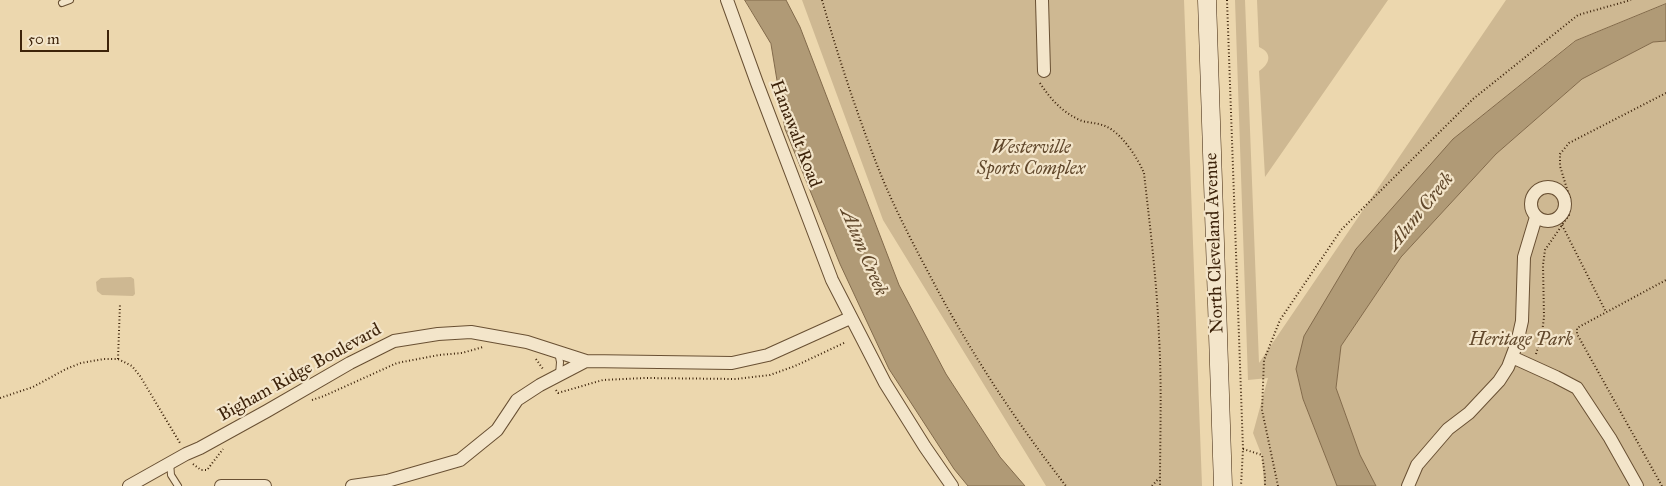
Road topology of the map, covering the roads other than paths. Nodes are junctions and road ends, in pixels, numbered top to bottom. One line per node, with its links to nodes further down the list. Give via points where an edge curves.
1 (70, 0): 5 (lane)
2 (727, 0): 8 (street, Hanawalt Road, via 832,280)
3 (1042, 0): 6 (street)
4 (1207, 0): 20 (main road, North Cleveland Avenue)
5 (62, 3)
6 (1042, 77)
7 (1536, 217): 10 (street, via 1524,257 1522,321)
8 (850, 318): 11 (street, Bigham Ridge Boulevard, via 768,355 732,362); 19 (street, Hanawalt Road, via 885,383)
9 (558, 352): 11 (street, Bigham Ridge Boulevard); 12 (lane); 13 (street, Bigham Ridge Boulevard, via 526,342 471,332 394,341)
10 (1512, 357): 21 (street, via 1499,382 1469,413 1448,428 1416,465); 22 (street, via 1577,388)
11 (586, 362): 12 (street, Bigham Ridge Boulevard)
12 (559, 375): 18 (street, Bigham Ridge Boulevard, via 517,400 497,430 460,460)
13 (170, 462): 14 (street, Bigham Ridge Boulevard); 15 (lane, via 171,475)
14 (129, 486)
15 (178, 486)
16 (221, 486): 17 (street)
17 (264, 486)
18 (352, 486)
19 (952, 486)
20 (1223, 486)
21 (1408, 486)
22 (1637, 486)

